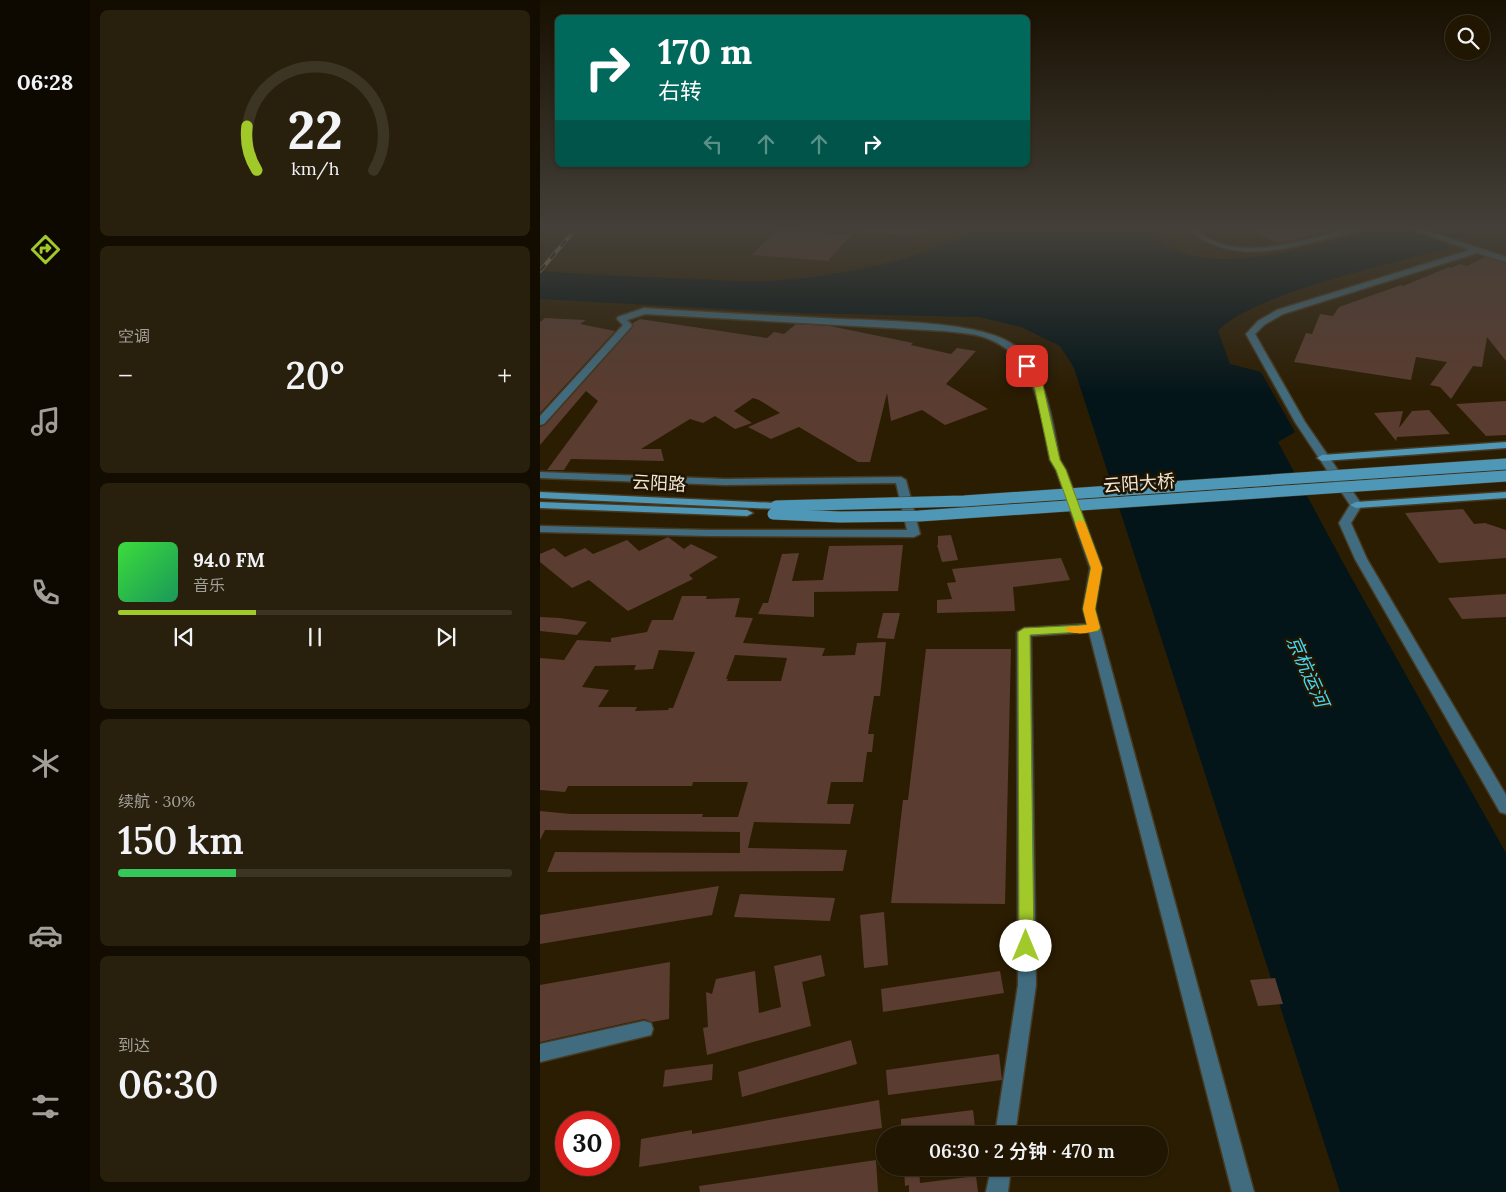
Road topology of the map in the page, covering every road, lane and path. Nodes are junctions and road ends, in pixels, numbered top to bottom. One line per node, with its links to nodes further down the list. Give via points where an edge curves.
1 (1377, 282): 4 (street, via 1280,312 1250,334)
2 (540, 422): 14 (street, via 628,325 621,319 644,311 945,328 994,337 1017,350 1037,381 1055,460 1096,568 1089,609)
3 (1506, 445): 4 (street)
4 (1322, 458): 11 (street)
5 (1506, 464): 12 (street, 云阳大桥, bridge, via 964,501)
6 (540, 475): 13 (street, via 725,482 901,480 914,534)
7 (1506, 476): 12 (street, 云阳大桥, bridge, via 919,516 840,517)
8 (1506, 495): 11 (street)
9 (540, 496): 12 (street, 云阳路)
10 (540, 505): 12 (street, 云阳路)
11 (1356, 506): 15 (street, via 1345,523 1361,559)
12 (774, 510)
13 (540, 529)
14 (1094, 628): 18 (street, via 1024,632 1027,986); 21 (street)
15 (1506, 808)
16 (644, 1029): 17 (street)
17 (540, 1053)
18 (1006, 1126)
19 (999, 1176): 20 (street)
20 (997, 1192)
21 (1244, 1192)

